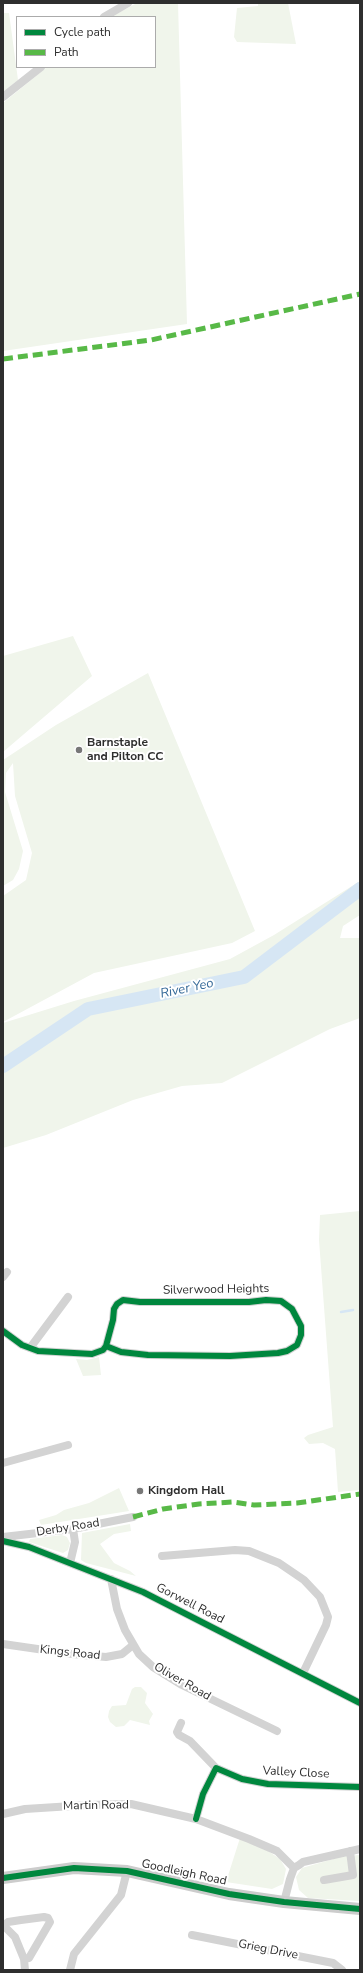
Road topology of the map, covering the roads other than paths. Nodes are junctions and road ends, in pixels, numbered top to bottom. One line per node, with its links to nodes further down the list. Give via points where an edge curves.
1 (128, 3): 2 (street)
2 (106, 16)
3 (39, 68): 4 (street)
4 (3, 97)
5 (68, 1297): 8 (street)
6 (3, 1331): 8 (street)
7 (106, 1346): 7 (street, Silverwood Heights, via 114,1309 122,1300 281,1301 292,1309 301,1326 297,1345 278,1353 230,1356 148,1355 121,1352); 8 (street, via 97,1353 88,1355 62,1354)
8 (30, 1348)
9 (68, 1445): 10 (street)
10 (3, 1463)
11 (133, 1517): 12 (street, Derby Road)
12 (73, 1529): 13 (street, Derby Road); 16 (street, via 75,1542)
13 (3, 1537)
14 (3, 1540): 16 (street, Gorwell Road)
15 (162, 1556): 20 (street, via 249,1551 279,1563 301,1577 317,1592 328,1617)
16 (70, 1563): 17 (street, Gorwell Road)
17 (110, 1580): 19 (street, Oliver Road, via 117,1610); 20 (street, Gorwell Road, via 143,1592)
18 (3, 1644): 19 (street, Kings Road, via 106,1657 122,1654)
19 (133, 1645): 23 (street, Oliver Road, via 153,1667 182,1685)
20 (303, 1673): 21 (street, Gorwell Road)
21 (360, 1703)
22 (181, 1722): 24 (street, Valley Close, via 178,1735 190,1741)
23 (277, 1731)
24 (216, 1768): 25 (street, Valley Close, via 242,1779 268,1784); 27 (street, via 203,1794)
25 (360, 1787)
26 (3, 1814): 27 (street, Martin Road, via 25,1809 132,1804)
27 (196, 1819): 30 (street, Martin Road, via 277,1851)
28 (360, 1849): 29 (street)
29 (350, 1852): 30 (street, via 303,1862); 33 (street, via 353,1875)
30 (294, 1868): 34 (street)
31 (127, 1871): 32 (street, Goodleigh Road, via 74,1868); 34 (street, Goodleigh Road, via 207,1890); 40 (street, via 121,1896 74,1954)
32 (3, 1878)
33 (324, 1880)
34 (284, 1902): 35 (street, Goodleigh Road)
35 (360, 1909)
36 (3, 1926): 38 (street, via 15,1937); 38 (street, via 8,1922 48,1918 50,1922 29,1958)
37 (192, 1935): 41 (street, Grieg Drive, via 333,1963)
38 (24, 1960): 39 (street)
39 (26, 1970)
40 (70, 1970)
41 (342, 1970)

